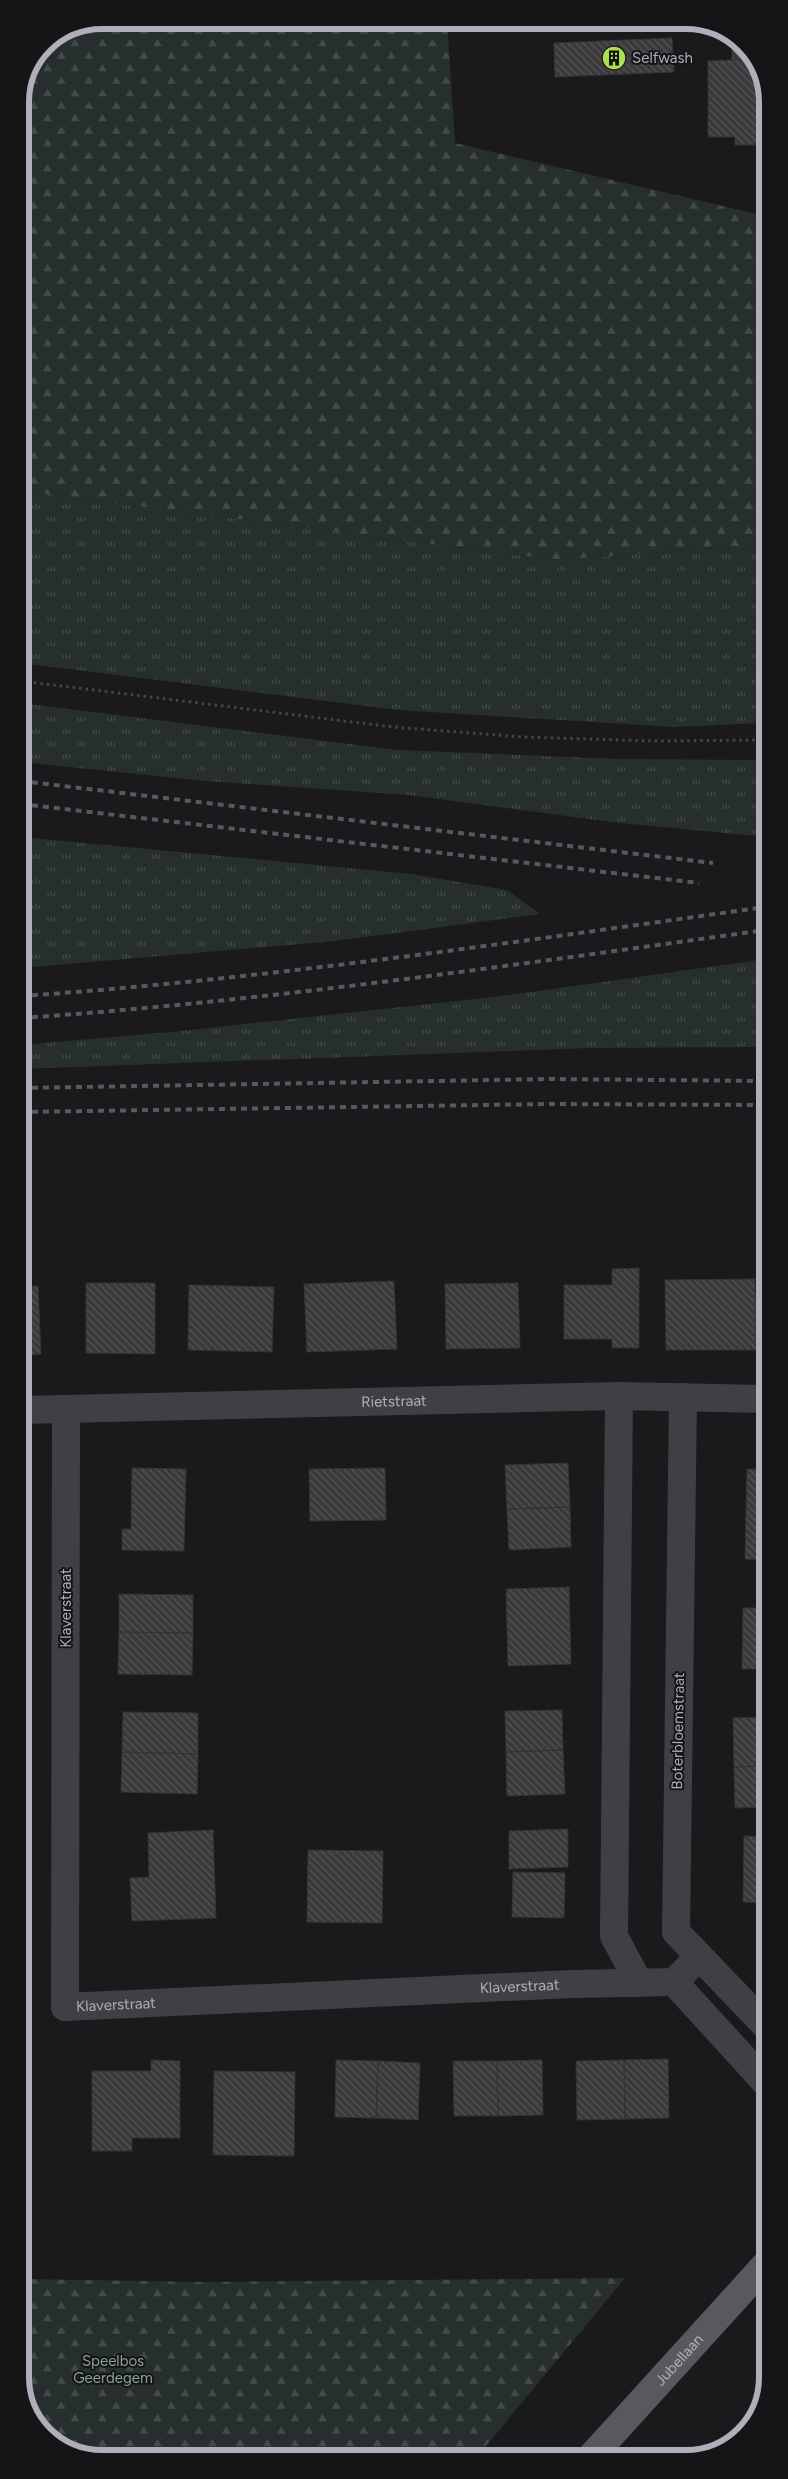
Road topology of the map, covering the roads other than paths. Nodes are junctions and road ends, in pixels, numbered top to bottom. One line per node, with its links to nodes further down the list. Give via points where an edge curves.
1 (619, 1396): 2 (street, Rietstraat); 5 (street, Rietstraat); 8 (street, via 614,1936)
2 (683, 1397): 3 (street, Rietstraat); 6 (street, Boterbloemstraat, via 676,1932)
3 (759, 1399)
4 (29, 1410): 5 (street, Rietstraat)
5 (66, 1410): 8 (street, Klaverstraat, via 66,2007)
6 (699, 1956): 7 (street); 9 (street, Boterbloemstraat)
7 (674, 1982): 8 (street, Klaverstraat); 10 (street)
8 (639, 1983)
9 (759, 2019)
10 (759, 2075)
11 (759, 2272): 12 (main road, Jubellaan)
12 (597, 2450)

